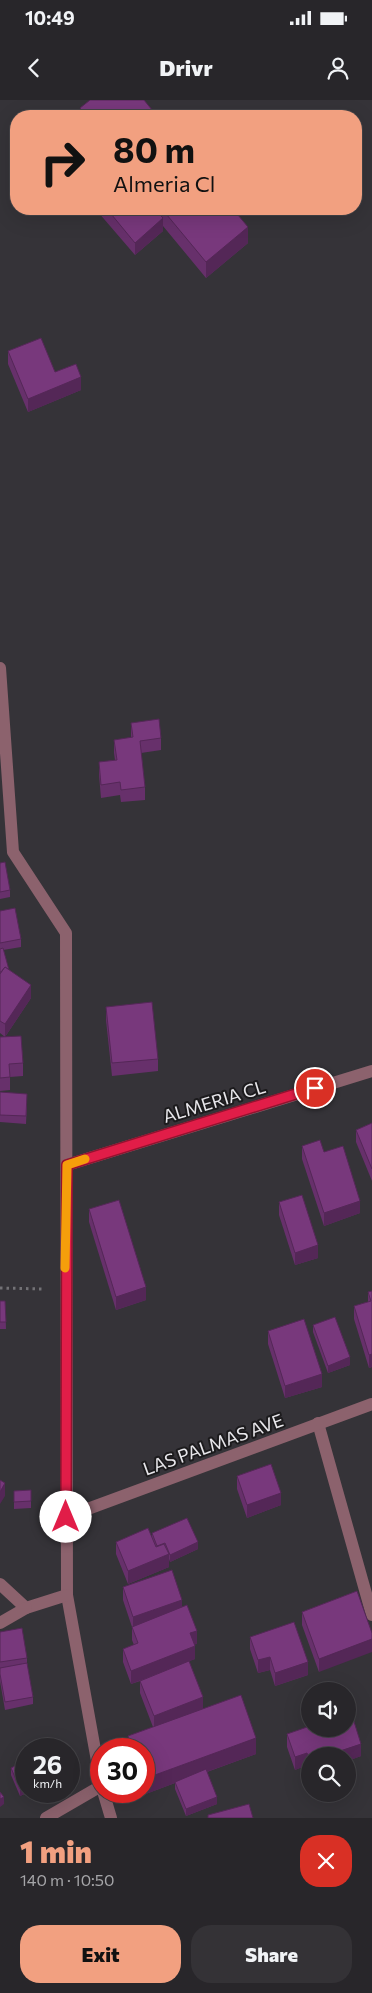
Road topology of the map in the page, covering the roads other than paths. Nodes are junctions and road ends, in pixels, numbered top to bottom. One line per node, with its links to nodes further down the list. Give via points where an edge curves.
1 (0, 668): 3 (street, via 14,852 66,933)
2 (372, 1071): 3 (street, ALMERIA CL)
3 (67, 1165): 6 (street)
4 (372, 1404): 5 (street, LAS PALMAS AVE)
5 (318, 1423): 6 (street, LAS PALMAS AVE); 10 (street)
6 (66, 1517): 8 (street)
7 (0, 1584): 9 (street)
8 (67, 1595): 9 (street); 12 (street)
9 (26, 1608): 11 (street)
10 (372, 1615)
11 (0, 1623)
12 (93, 1738)
13 (90, 1791): 15 (street)
14 (107, 1803): 16 (street)
15 (46, 1818)
16 (111, 1818)

